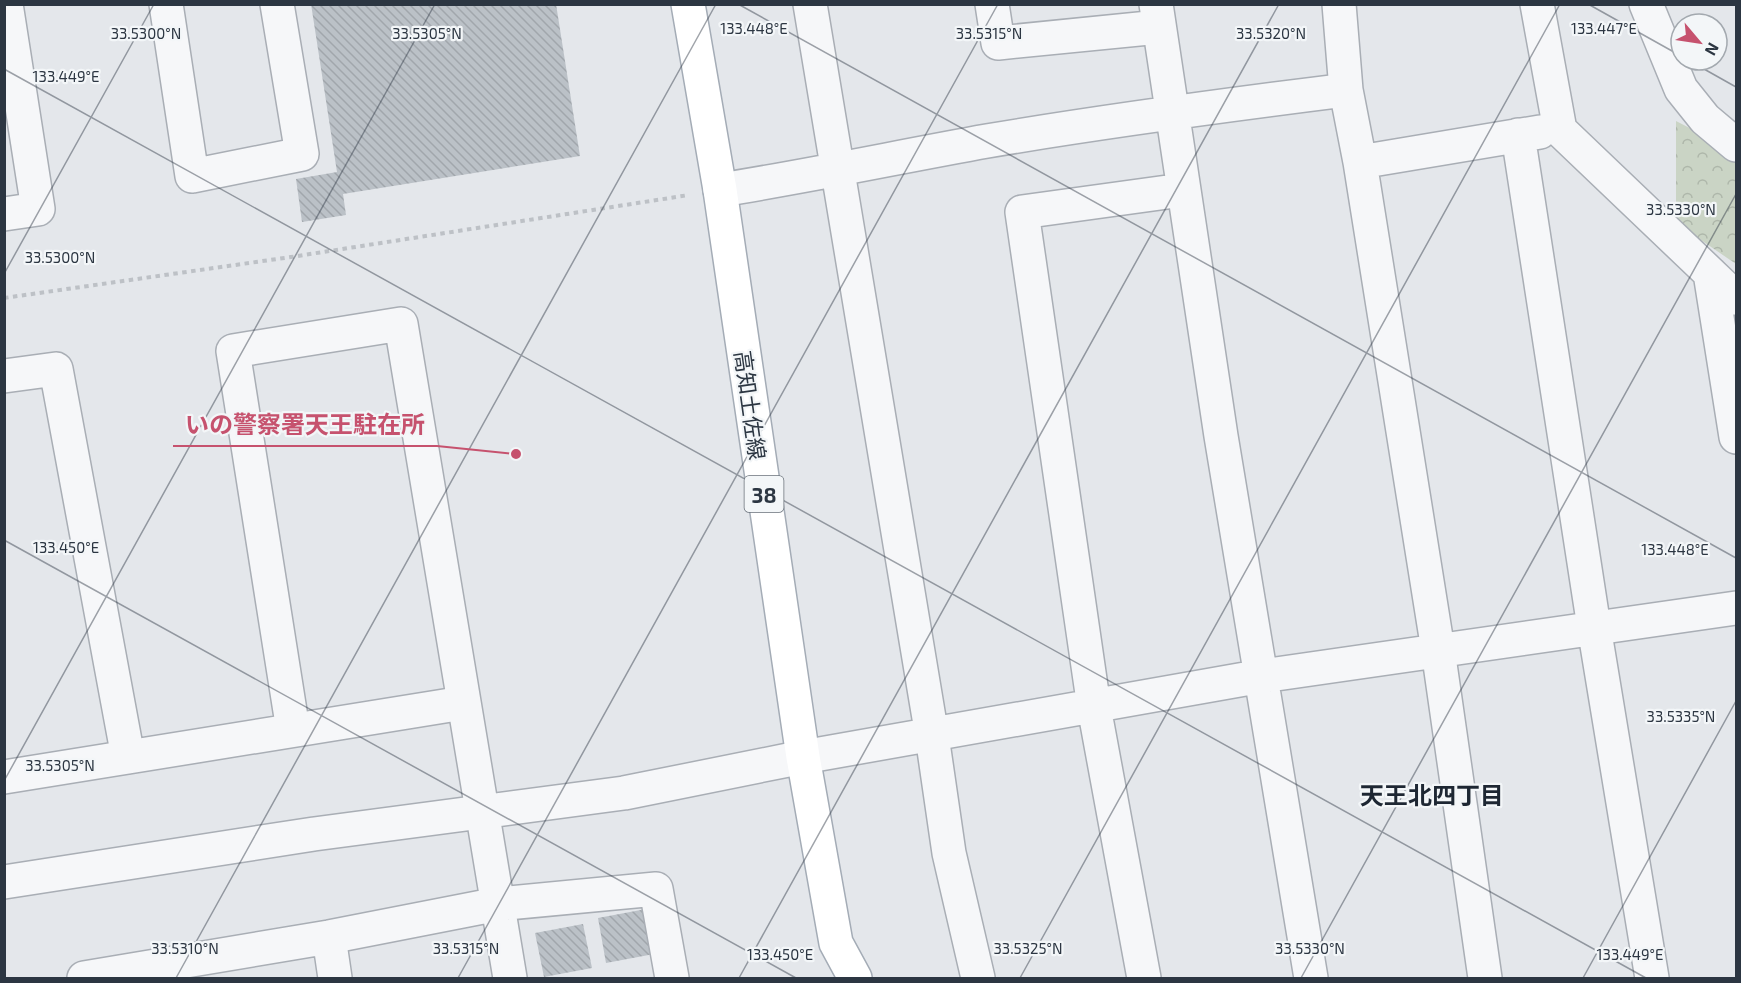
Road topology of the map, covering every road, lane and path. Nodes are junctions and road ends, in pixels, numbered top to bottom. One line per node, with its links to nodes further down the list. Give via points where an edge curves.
1 (6, 4): 20 (street, via 38,209)
2 (166, 4): 3 (street, via 192,176 302,154)
3 (277, 4)
4 (688, 4): 19 (main road, 高知土佐線 / 38)
5 (810, 4): 17 (street)
6 (992, 4): 10 (street, via 998,43)
7 (1339, 4): 11 (street)
8 (1538, 4): 13 (street)
9 (1646, 4): 15 (street, via 1681,89 1705,119)
10 (1157, 16): 12 (street)
11 (1346, 90): 12 (street); 16 (street)
12 (1170, 112): 17 (street); 18 (street)
13 (1560, 130): 14 (street); 21 (street)
14 (1518, 135): 16 (street); 27 (street)
15 (1737, 145)
16 (1360, 162): 28 (street)
17 (837, 170): 19 (street); 33 (street)
18 (1182, 189): 29 (street); 31 (street, via 1022,212)
19 (720, 190): 22 (path); 35 (main road, 高知土佐線 / 38)
20 (4, 214)
21 (1710, 273): 23 (street); 25 (street)
22 (4, 298)
23 (1737, 298)
24 (4, 376): 34 (street, via 56,369)
25 (1737, 437)
26 (1737, 609): 27 (street)
27 (1594, 627): 28 (street); 51 (street)
28 (1438, 650): 29 (street); 50 (street)
29 (1262, 676): 31 (street); 49 (street)
30 (463, 703): 32 (street); 32 (street, via 401,324 233,351); 37 (street)
31 (1094, 707): 33 (street); 48 (street)
32 (293, 730): 34 (street)
33 (932, 736): 35 (street); 47 (street, via 950,854)
34 (128, 757): 36 (street)
35 (803, 757): 37 (street, via 624,793); 46 (main road, 高知土佐線 / 38, via 837,943)
36 (4, 777)
37 (484, 812): 38 (street); 39 (street)
38 (4, 882)
39 (498, 904): 40 (street); 44 (street); 45 (street, via 656,889)
40 (329, 937): 41 (street); 43 (street)
41 (165, 972): 42 (street)
42 (84, 978)
43 (335, 978)
44 (510, 978)
45 (672, 978)
46 (855, 978)
47 (978, 978)
48 (1144, 978)
49 (1311, 978)
50 (1485, 978)
51 (1652, 978)

